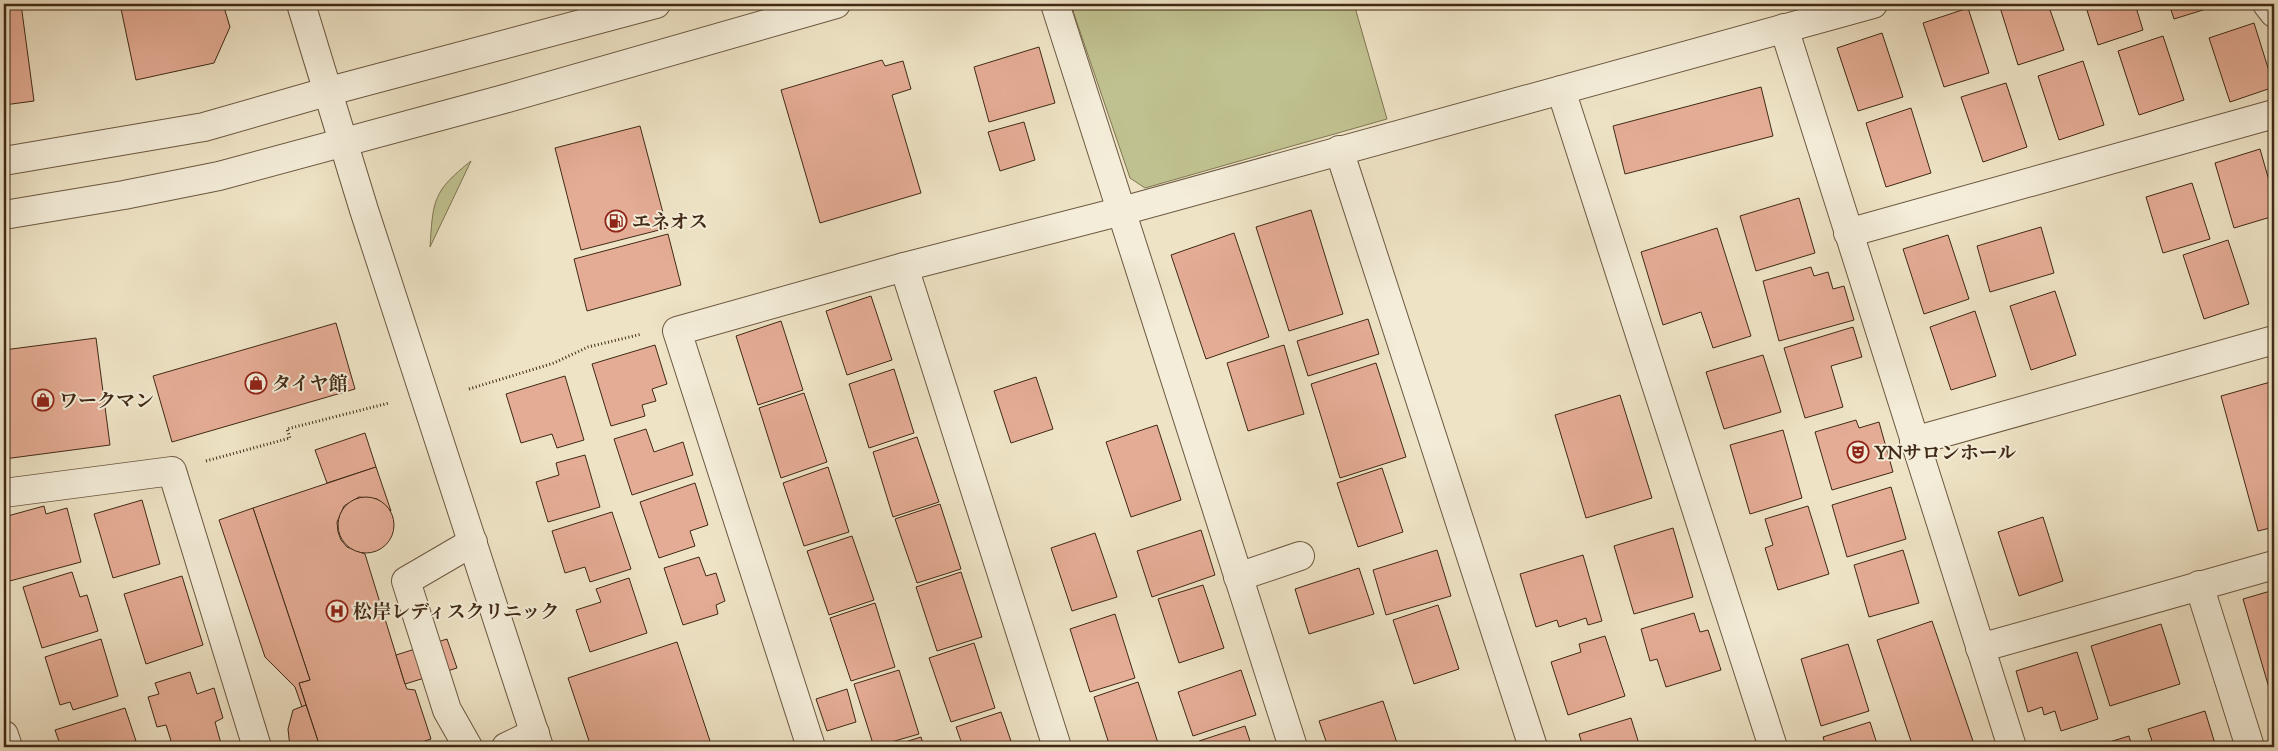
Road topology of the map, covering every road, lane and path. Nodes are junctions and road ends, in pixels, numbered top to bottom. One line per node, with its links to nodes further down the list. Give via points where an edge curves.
1 (301, 4): 10 (street)
2 (656, 4): 10 (street)
3 (836, 4): 12 (street)
4 (1055, 4): 15 (street)
5 (1873, 4): 8 (street)
6 (2267, 4): 7 (street)
7 (2274, 13)
8 (1784, 28): 9 (street); 17 (street)
9 (1561, 90): 13 (street); 42 (street)
10 (326, 92): 12 (street); 14 (street, via 204,127)
11 (2274, 114): 17 (street)
12 (342, 142): 16 (street, via 218,176); 26 (street)
13 (1339, 150): 15 (street); 41 (street)
14 (4, 161)
15 (1122, 211): 18 (street); 29 (street)
16 (4, 215)
17 (1848, 234): 23 (street)
18 (904, 267): 19 (street); 39 (street)
19 (677, 331): 21 (path, via 660,329 588,347 554,363); 38 (street)
20 (2274, 340): 23 (street)
21 (469, 389)
22 (389, 402): 24 (path, via 287,429 290,438)
23 (1914, 440): 31 (street)
24 (172, 471): 25 (street); 35 (street)
25 (4, 493)
26 (472, 542): 33 (street); 36 (street, via 406,581 447,710)
27 (1300, 556): 29 (street)
28 (2274, 565): 30 (street)
29 (1238, 577): 40 (street)
30 (2200, 585): 31 (street); 44 (street)
31 (1980, 648): 43 (street)
32 (4, 735): 34 (street)
33 (537, 740): 37 (street)
34 (8, 747)
35 (257, 747)
36 (468, 747)
37 (506, 747)
38 (812, 747)
39 (1057, 747)
40 (1292, 747)
41 (1533, 747)
42 (1773, 747)
43 (2012, 747)
44 (2250, 747)

